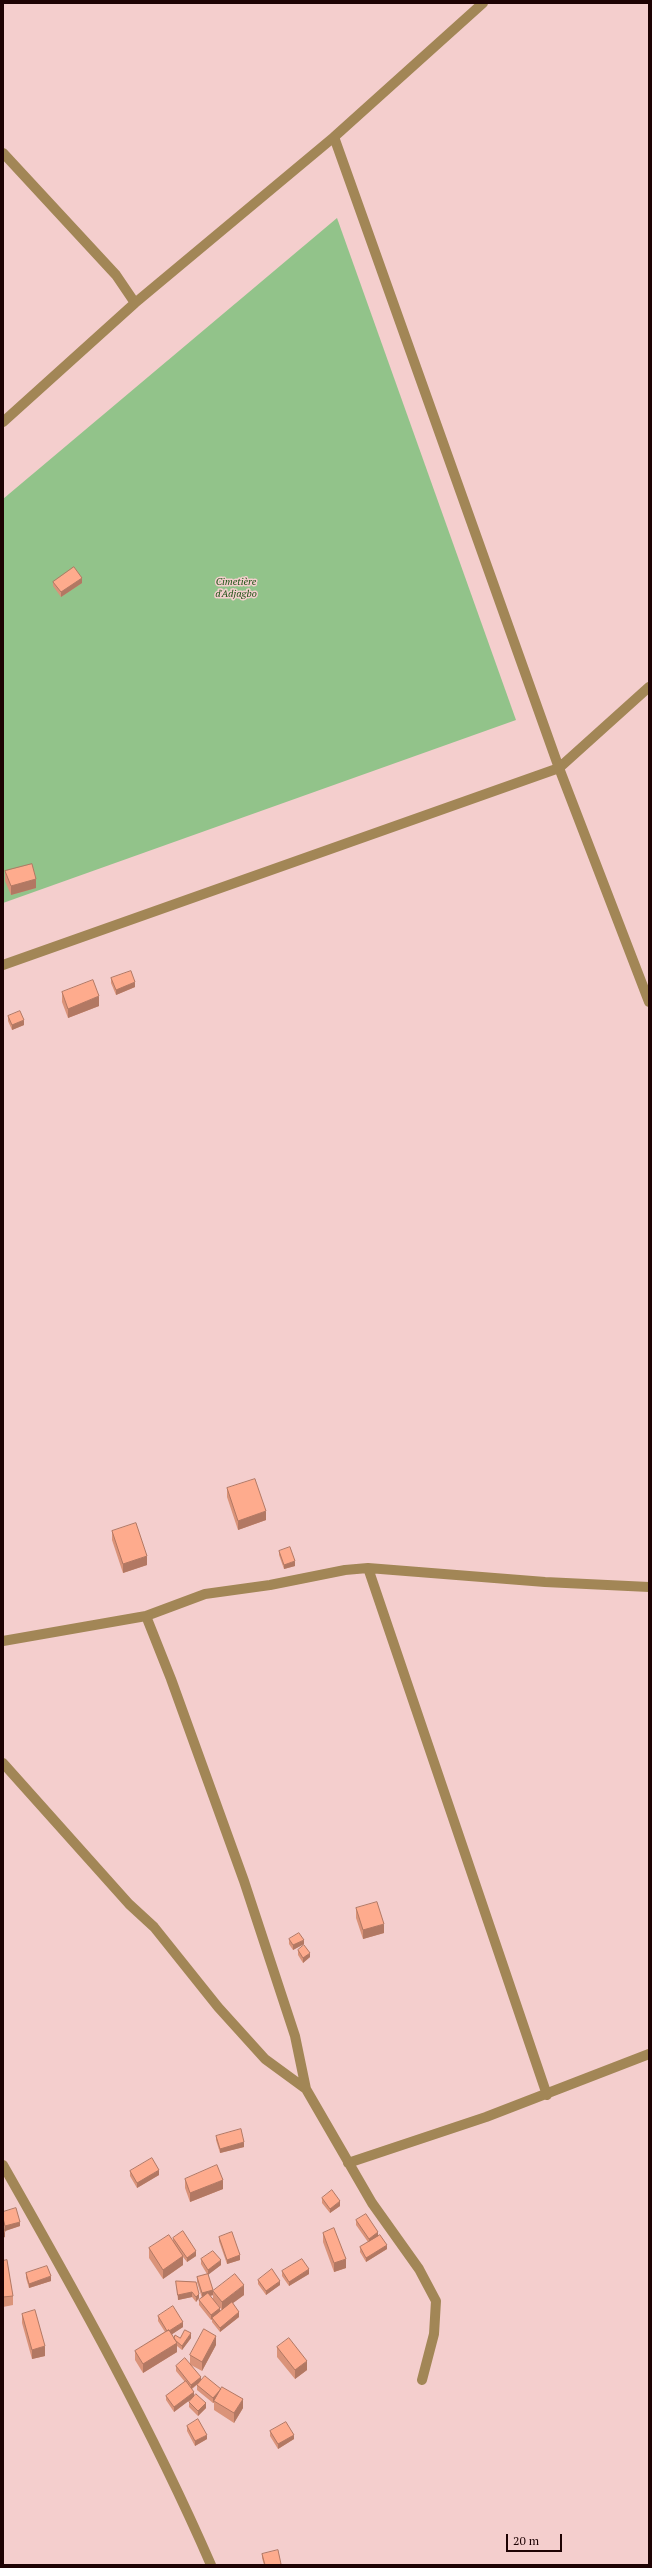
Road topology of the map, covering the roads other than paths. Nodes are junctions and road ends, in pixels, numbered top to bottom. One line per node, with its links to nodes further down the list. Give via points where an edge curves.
1 (483, 3): 2 (street)
2 (334, 137): 4 (street); 7 (street)
3 (3, 153): 4 (street, via 112,271)
4 (135, 303): 5 (street)
5 (3, 422)
6 (649, 687): 7 (street)
7 (559, 768): 8 (street); 9 (street)
8 (3, 965)
9 (649, 1002)
10 (368, 1568): 11 (street, via 545,1582); 12 (street, via 205,1594); 17 (street)
11 (649, 1587)
12 (146, 1616): 13 (street); 16 (street, via 244,1881 295,2036)
13 (3, 1641)
14 (3, 1765): 16 (street, via 129,1904 154,1927 218,2007 265,2059)
15 (649, 2054): 17 (street)
16 (306, 2089): 18 (street)
17 (547, 2094): 18 (street)
18 (348, 2163): 20 (street, via 372,2203 419,2269 436,2301 434,2334)
19 (3, 2165): 21 (street, via 72,2285 179,2492)
20 (422, 2380)
21 (211, 2565)

